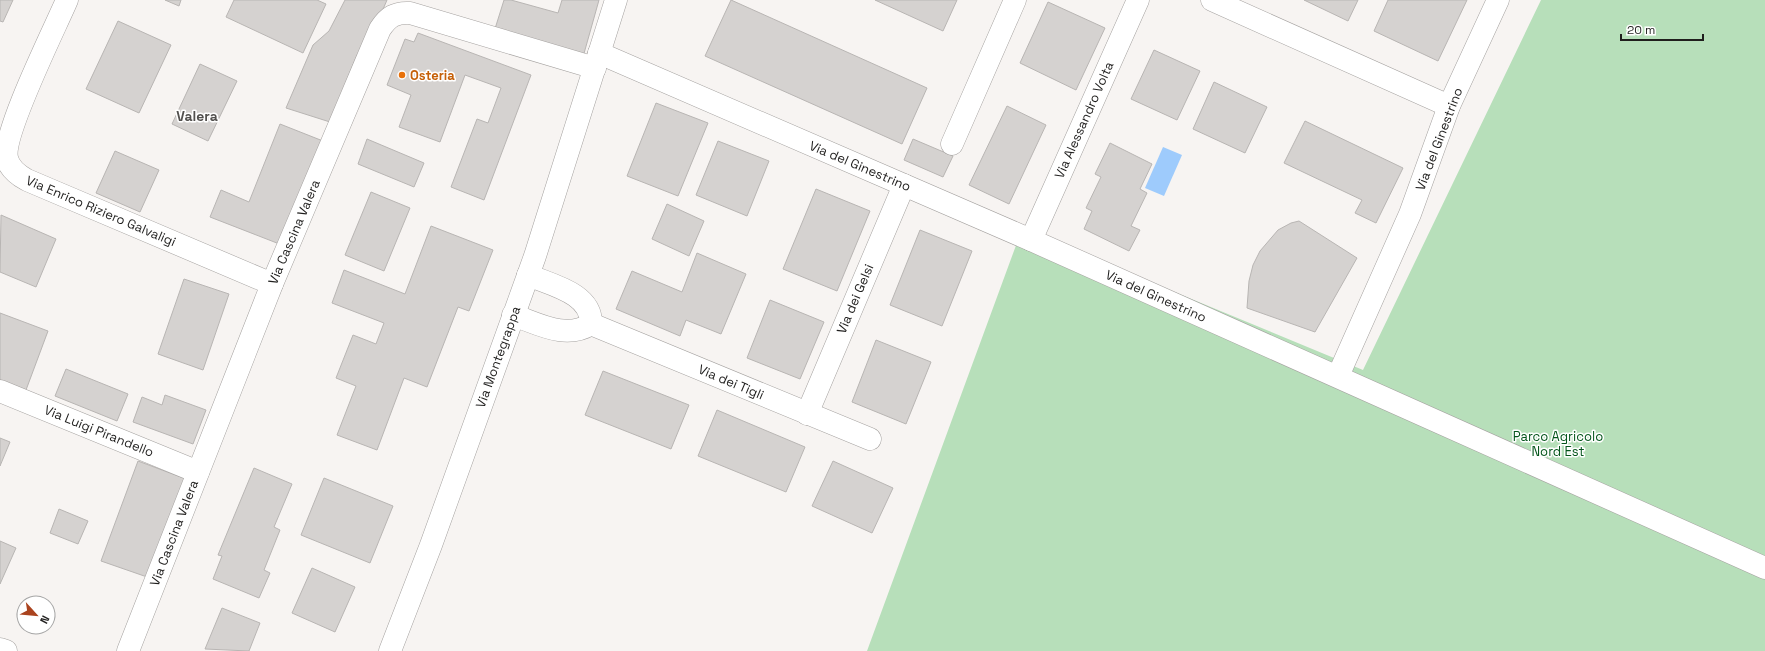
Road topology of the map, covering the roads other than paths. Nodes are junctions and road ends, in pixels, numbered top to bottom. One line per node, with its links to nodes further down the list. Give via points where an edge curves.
1 (67, 0): 13 (street, Via Enrico Riziero Galvaligi, via 12,127 6,151 10,166 27,180)
2 (616, 0): 7 (street, Via Montegrappa)
3 (1014, 0): 9 (street)
4 (1138, 0): 11 (street, Via Alessandro Volta)
5 (1212, 0): 8 (street)
6 (1498, 0): 8 (street, Via del Ginestrino)
7 (597, 60): 10 (street, Via del Ginestrino); 12 (street, Via Montegrappa); 13 (street, Via Cascina Valera, via 417,15 401,12 393,15 380,29)
8 (1449, 106): 16 (street, Via del Ginestrino, via 1410,214)
9 (952, 144)
10 (904, 185): 11 (street, Via del Ginestrino); 18 (street, Via dei Gelsi)
11 (1031, 240): 16 (street, Via del Ginestrino)
12 (528, 275): 14 (street, Via Montegrappa); 15 (street, via 578,298 589,309)
13 (272, 284): 20 (street, Via Cascina Valera)
14 (513, 315): 15 (street, via 562,331 580,330); 25 (street, Via Montegrappa, via 431,545)
15 (592, 324): 18 (street, Via dei Tigli)
16 (1338, 376): 21 (street)
17 (0, 391): 20 (street, Via Luigi Pirandello)
18 (807, 414): 19 (street, Via dei Tigli)
19 (870, 440)
20 (198, 472): 24 (street, Via Cascina Valera)
21 (1765, 568)
22 (0, 648): 23 (street)
23 (6, 651)
24 (128, 651)
25 (390, 651)

